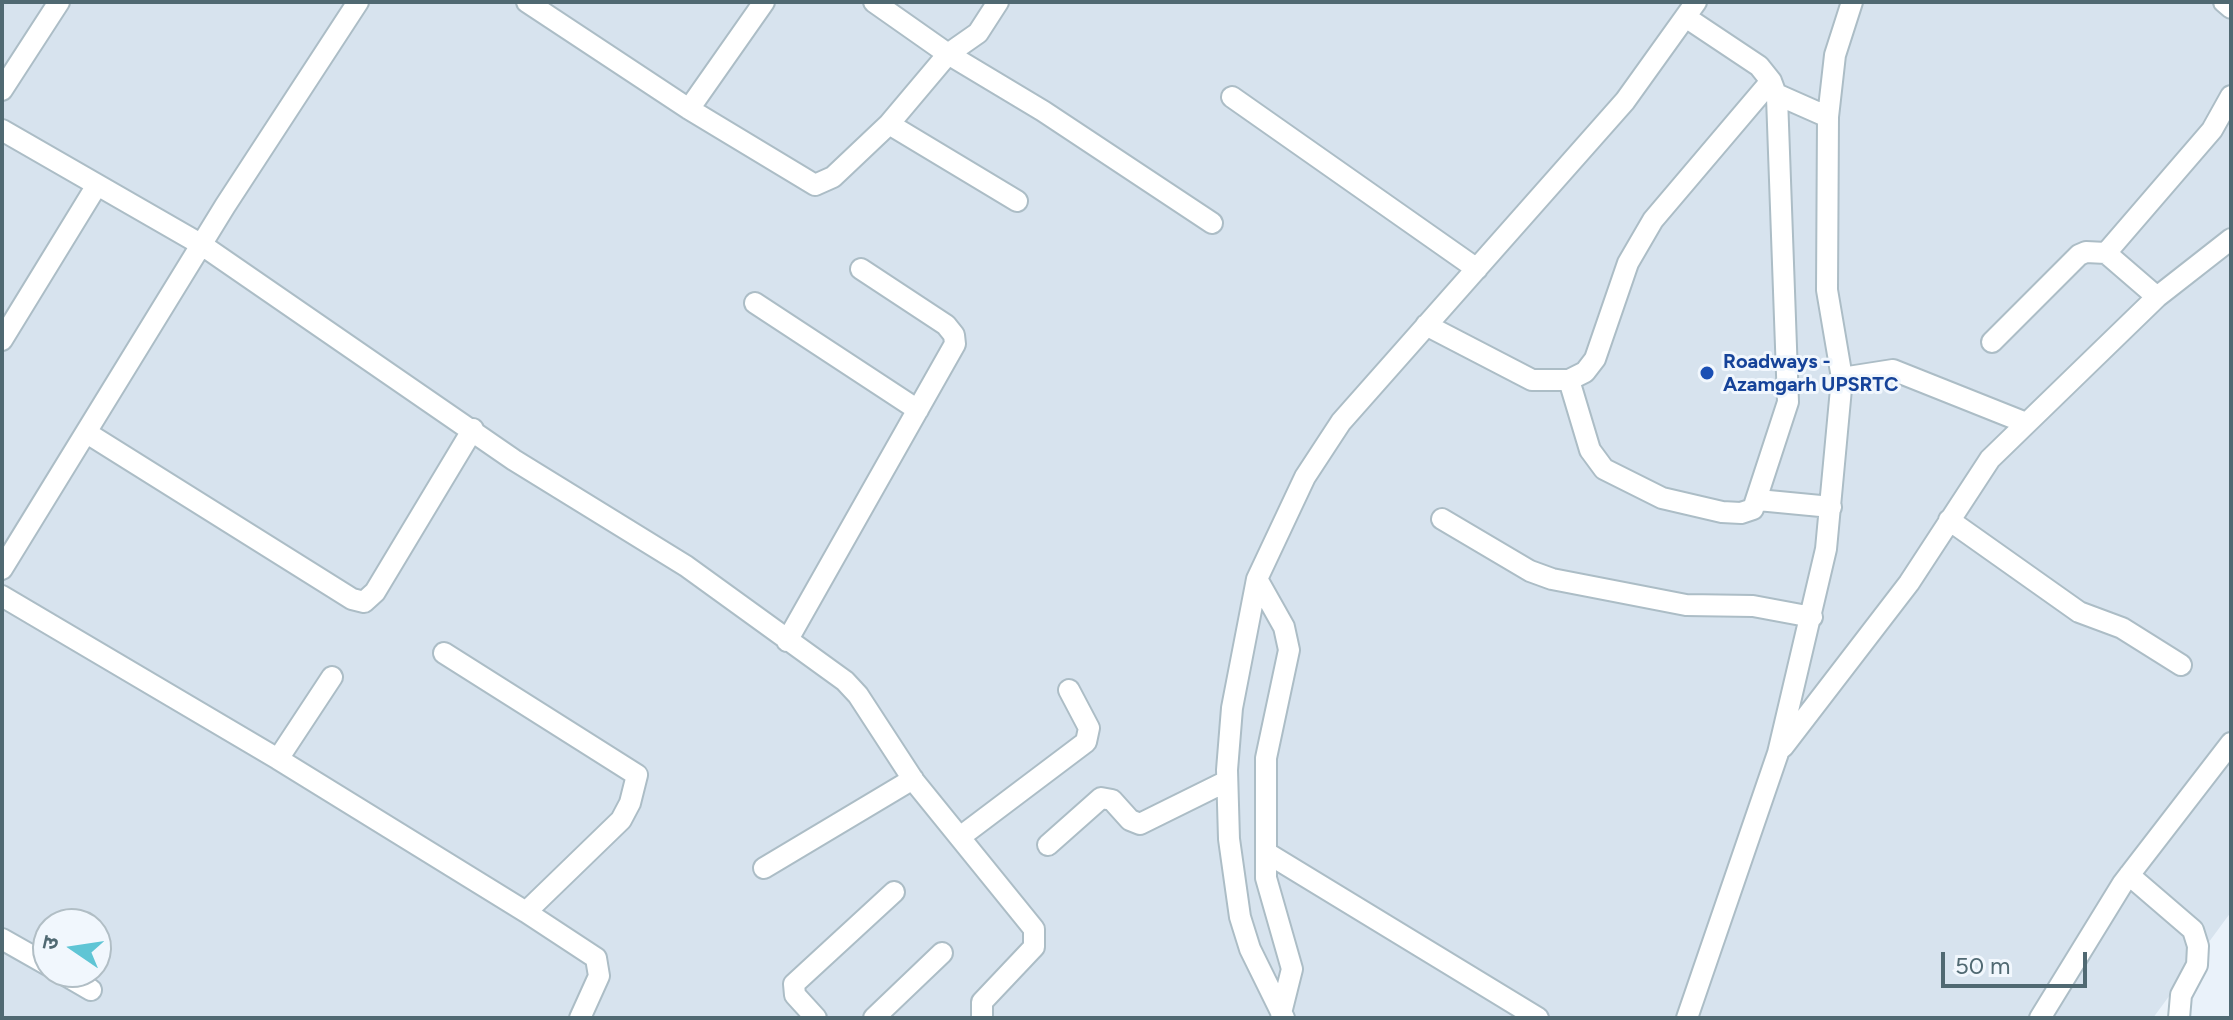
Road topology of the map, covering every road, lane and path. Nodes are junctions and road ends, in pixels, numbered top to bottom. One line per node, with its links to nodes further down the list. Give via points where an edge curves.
1 (59, 2): 13 (street)
2 (358, 2): 24 (street)
3 (527, 2): 16 (street)
4 (764, 2): 16 (street)
5 (874, 2): 11 (street)
6 (998, 2): 11 (street, via 978,33)
7 (1852, 2): 17 (street, via 1835,55)
8 (2224, 2): 9 (street)
9 (2231, 8)
10 (1691, 10): 12 (street, via 1746,56); 27 (street, via 1625,101)
11 (948, 54): 18 (street); 22 (street)
12 (1773, 87): 17 (street); 34 (street, via 1653,220 1628,263 1595,359); 39 (street, via 1788,402)
13 (2, 90)
14 (2231, 96): 25 (street, via 2212,130)
15 (1232, 97): 27 (street)
16 (689, 109): 18 (street, via 815,185 833,177)
17 (1828, 117): 33 (street, via 1827,290)
18 (889, 124): 21 (street)
19 (2, 130): 20 (street)
20 (97, 185): 24 (street); 31 (street)
21 (1017, 201)
22 (1212, 223)
23 (2231, 239): 28 (street)
24 (202, 245): 37 (street); 38 (street)
25 (2106, 253): 28 (street); 32 (street, via 2079,255)
26 (861, 269): 35 (street, via 954,335 953,352)
27 (1477, 269): 30 (street)
28 (2157, 297): 36 (street)
29 (755, 303): 35 (street)
30 (1426, 325): 34 (street, via 1532,380); 44 (street, via 1341,422 1305,477)
31 (2, 340)
32 (1992, 342)
33 (1842, 378): 36 (street, via 1893,370); 40 (street)
34 (1569, 380): 39 (street, via 1590,450 1614,475 1662,498 1722,512 1753,509)
35 (918, 410): 47 (street)
36 (2026, 423): 42 (street, via 1990,459)
37 (473, 429): 38 (street, via 364,602); 47 (street, via 686,566)
38 (87, 433): 43 (street)
39 (1758, 500): 40 (street)
40 (1831, 507): 46 (street)
41 (1442, 519): 46 (street, via 1552,579 1686,605 1753,606)
42 (1949, 520): 49 (street, via 2079,612 2122,628); 53 (street, via 1909,583)
43 (2, 569)
44 (1257, 579): 56 (street, via 1232,708); 59 (street, via 1284,627 1289,650 1266,758)
45 (2, 596): 54 (street)
46 (1812, 617): 53 (street)
47 (787, 641): 55 (street, via 858,695)
48 (444, 653): 63 (street, via 637,775 621,820)
49 (2181, 665)
50 (332, 677): 54 (street)
51 (1069, 690): 57 (street, via 1089,728 1086,742)
52 (2231, 743): 61 (street)
53 (1778, 753): 75 (street)
54 (278, 759): 63 (street)
55 (913, 779): 57 (street); 60 (street)
56 (1227, 781): 58 (street, via 1140,824 1112,800 1101,798); 69 (street, via 1240,917 1261,975)
57 (960, 837): 73 (street, via 1036,935 1034,947 982,1002)
58 (1048, 845)
59 (1267, 853): 69 (street, via 1266,878 1292,969); 74 (street)
60 (764, 868)
61 (2129, 875): 76 (street); 77 (street, via 2193,930 2197,965 2181,995)
62 (894, 892): 71 (street, via 794,984 795,995)
63 (526, 912): 70 (street, via 596,958 599,976)
64 (2, 939): 66 (street)
65 (942, 953): 72 (street)
66 (32, 956)
67 (88, 988): 68 (street)
68 (91, 990)
69 (1283, 1015)
70 (580, 1018)
71 (816, 1018)
72 (874, 1018)
73 (982, 1018)
74 (1538, 1018)
75 (1687, 1018)
76 (2040, 1018)
77 (2179, 1018)

